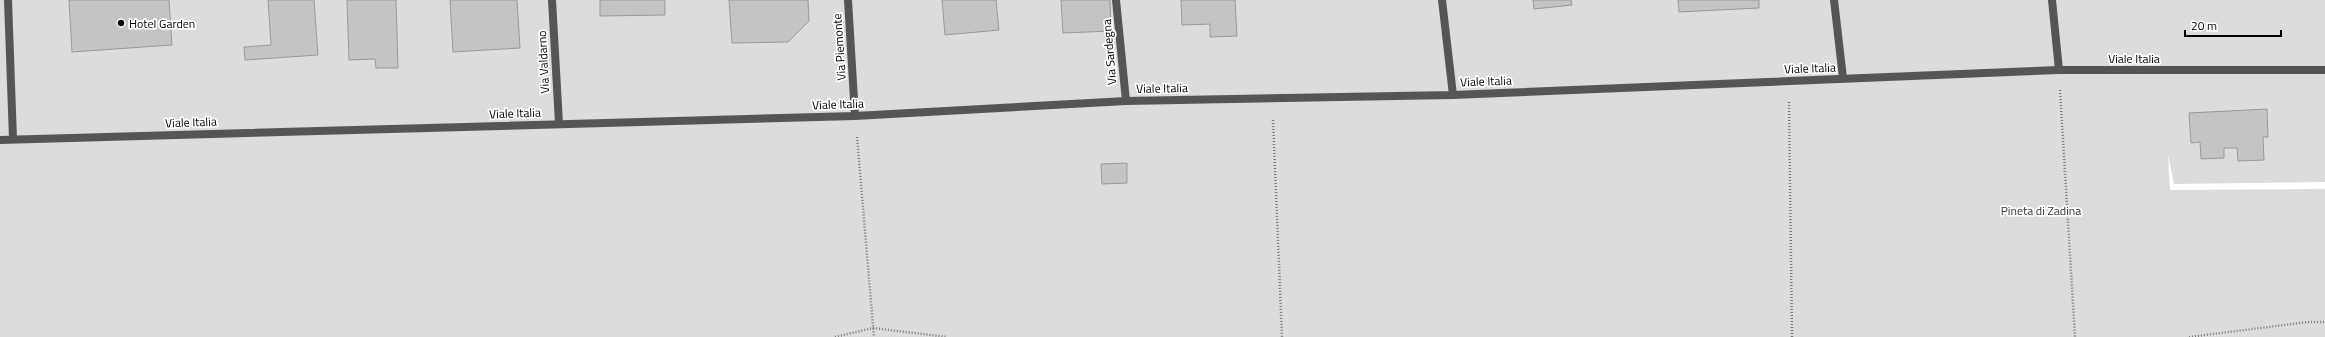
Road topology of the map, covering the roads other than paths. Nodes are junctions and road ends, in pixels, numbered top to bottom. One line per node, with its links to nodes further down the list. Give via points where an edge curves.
1 (8, 0): 15 (street)
2 (552, 0): 14 (street, Via Valdarno)
3 (848, 0): 13 (street, Via Piemonte)
4 (1116, 0): 12 (street, Via Sardegna)
5 (1442, 0): 11 (street)
6 (1834, 0): 10 (street)
7 (2052, 0): 8 (street)
8 (2059, 70): 9 (street, Viale Italia); 10 (street, Viale Italia)
9 (2325, 70)
10 (1843, 78): 11 (street, Viale Italia)
11 (1453, 95): 12 (street, Viale Italia)
12 (1126, 101): 13 (street, Viale Italia)
13 (855, 116): 14 (street, Viale Italia)
14 (559, 123): 15 (street, Viale Italia)
15 (13, 139): 16 (street, Viale Italia)
16 (0, 140)

